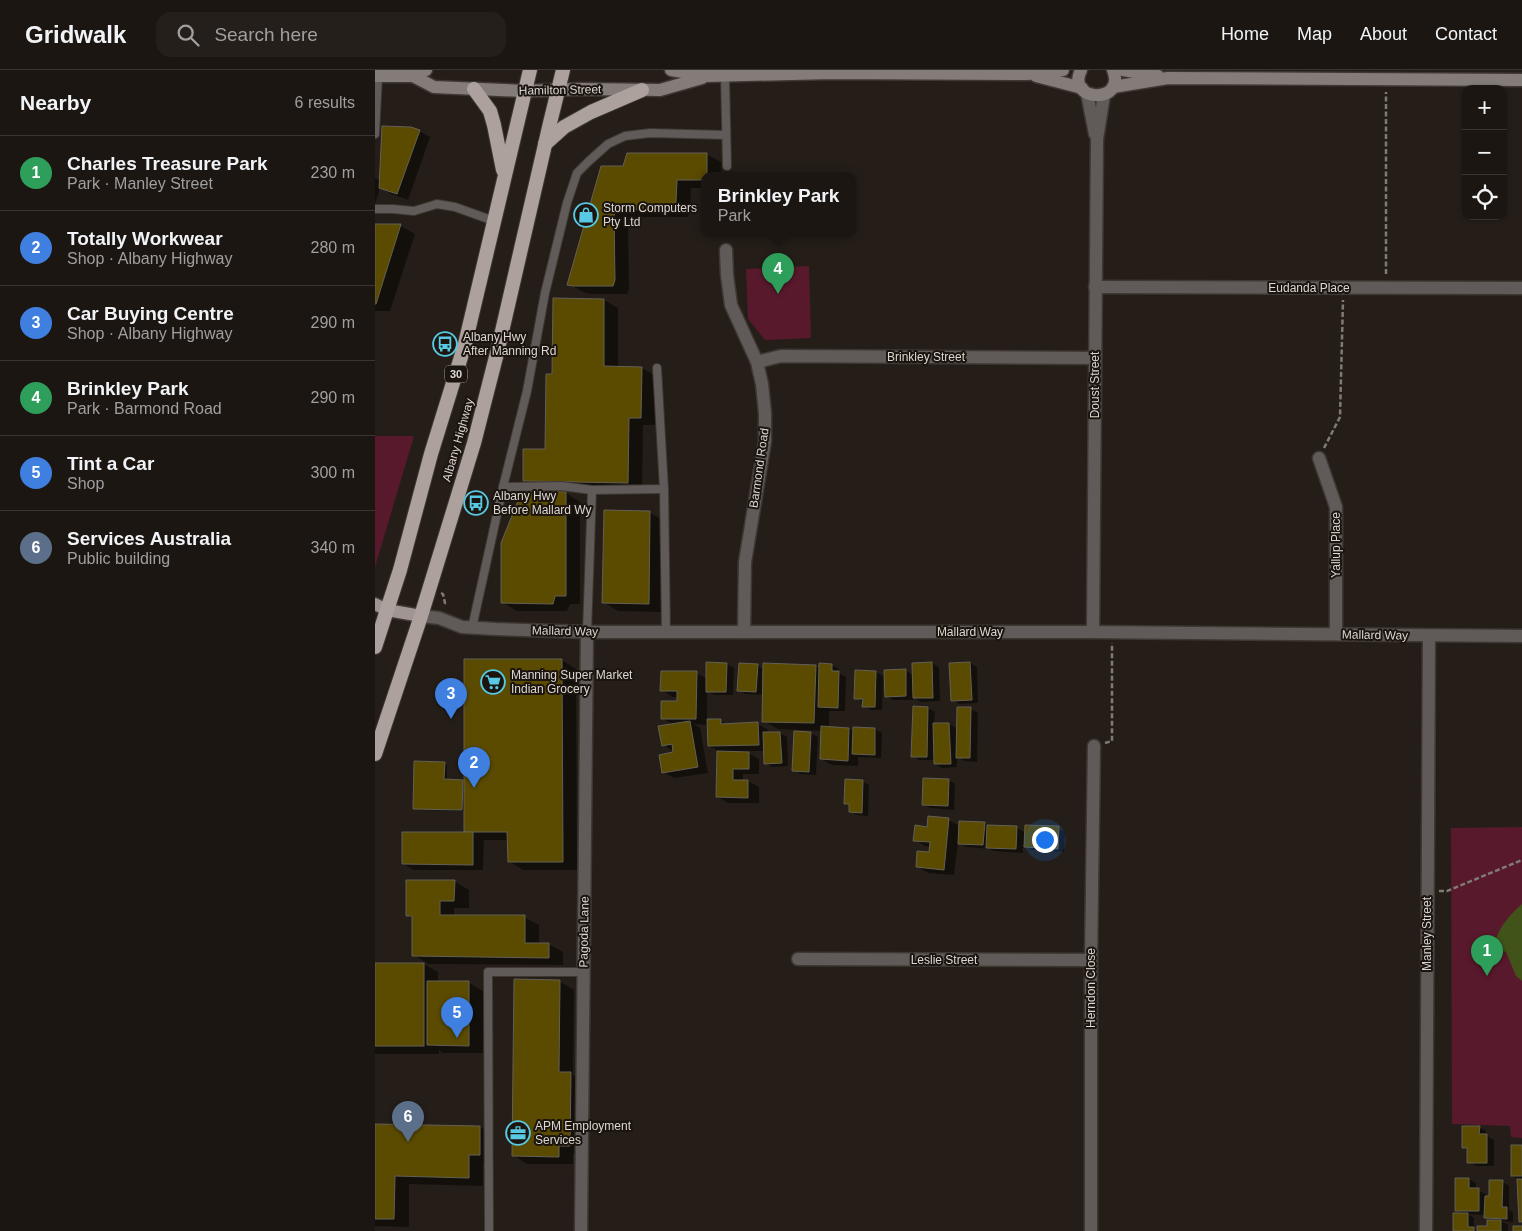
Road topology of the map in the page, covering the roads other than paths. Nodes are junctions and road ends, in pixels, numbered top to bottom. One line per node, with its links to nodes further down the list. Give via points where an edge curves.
1 (426, 70): 12 (main road, Hamilton Street)
2 (530, 70): 20 (highway, Albany Highway / 30)
3 (563, 70): 21 (highway, Albany Highway)
4 (671, 70): 13 (main road, Hamilton Street)
5 (1063, 70): 10 (main road, Hamilton Street)
6 (1081, 70): 19 (main road, via 1079,78)
7 (1113, 70): 22 (main road, via 1115,77)
8 (1123, 70): 15 (main road)
9 (831, 72): 10 (main road, Hamilton Street); 14 (main road, Hamilton Street)
10 (1027, 74): 19 (main road, Hamilton Street)
11 (377, 76): 12 (main road, Hamilton Street); 23 (lane)
12 (413, 76): 17 (main road, Hamilton Street, via 434,87)
13 (707, 76): 14 (main road, Hamilton Street); 18 (main road, Hamilton Street, via 659,90)
14 (725, 76): 24 (lane)
15 (1168, 78): 16 (main road); 22 (main road)
16 (1522, 80)
17 (474, 89): 20 (main road, Hamilton Street); 28 (highway, via 490,111)
18 (642, 90): 21 (main road, Hamilton Street); 26 (highway, via 564,127)
19 (1084, 90): 22 (main road, Hamilton Street, via 1092,96); 25 (street, Doust Street)
20 (525, 91): 21 (main road, Hamilton Street); 28 (highway, Albany Highway / 30)
21 (559, 91): 26 (highway, Albany Highway)
22 (1108, 91): 25 (street, Doust Street)
23 (375, 134)
24 (726, 135): 27 (lane); 38 (lane, via 625,136 608,144 577,173 547,284 527,391)
25 (1097, 138): 32 (street, Doust Street)
26 (545, 144): 42 (highway, Albany Highway, via 471,452)
27 (727, 166)
28 (504, 176): 30 (highway, Albany Highway / 30)
29 (375, 209): 30 (lane, via 414,212 437,204)
30 (494, 221): 41 (highway, Albany Highway / 30, via 465,344 400,570)
31 (726, 250): 35 (street, Barmond Road, via 731,304)
32 (1095, 287): 33 (street, Eudanda Place); 34 (street, Doust Street)
33 (1522, 288)
34 (1095, 358): 35 (street, Brinkley Street, via 781,356); 47 (street, Doust Street)
35 (757, 362): 46 (street, Barmond Road, via 765,413 765,441 745,562)
36 (657, 368): 39 (lane)
37 (1319, 458): 48 (street, Yallup Place, via 1336,507)
38 (503, 487): 40 (lane, via 561,486); 43 (lane)
39 (664, 489): 40 (lane); 45 (lane)
40 (592, 490): 44 (lane)
41 (381, 607): 42 (main road); 51 (highway, Albany Highway / 30)
42 (421, 616): 43 (street, Mallard Way); 53 (highway, Albany Highway)
43 (467, 627): 44 (street, Mallard Way)
44 (587, 632): 45 (street, Mallard Way); 56 (street, Pagoda Lane)
45 (667, 632): 46 (street, Mallard Way)
46 (744, 632): 47 (street, Mallard Way)
47 (1093, 632): 48 (street, Mallard Way)
48 (1336, 634): 49 (street, Mallard Way)
49 (1429, 636): 50 (street, Mallard Way); 60 (street, Manley Street)
50 (1522, 636)
51 (375, 647)
52 (1094, 746): 55 (street, Herndon Close)
53 (375, 754)
54 (798, 959): 55 (street, Leslie Street)
55 (1091, 960): 59 (street, Herndon Close)
56 (583, 972): 57 (lane, via 487,972); 58 (street, Pagoda Lane)
57 (489, 1231)
58 (581, 1231)
59 (1091, 1231)
60 (1426, 1231)

